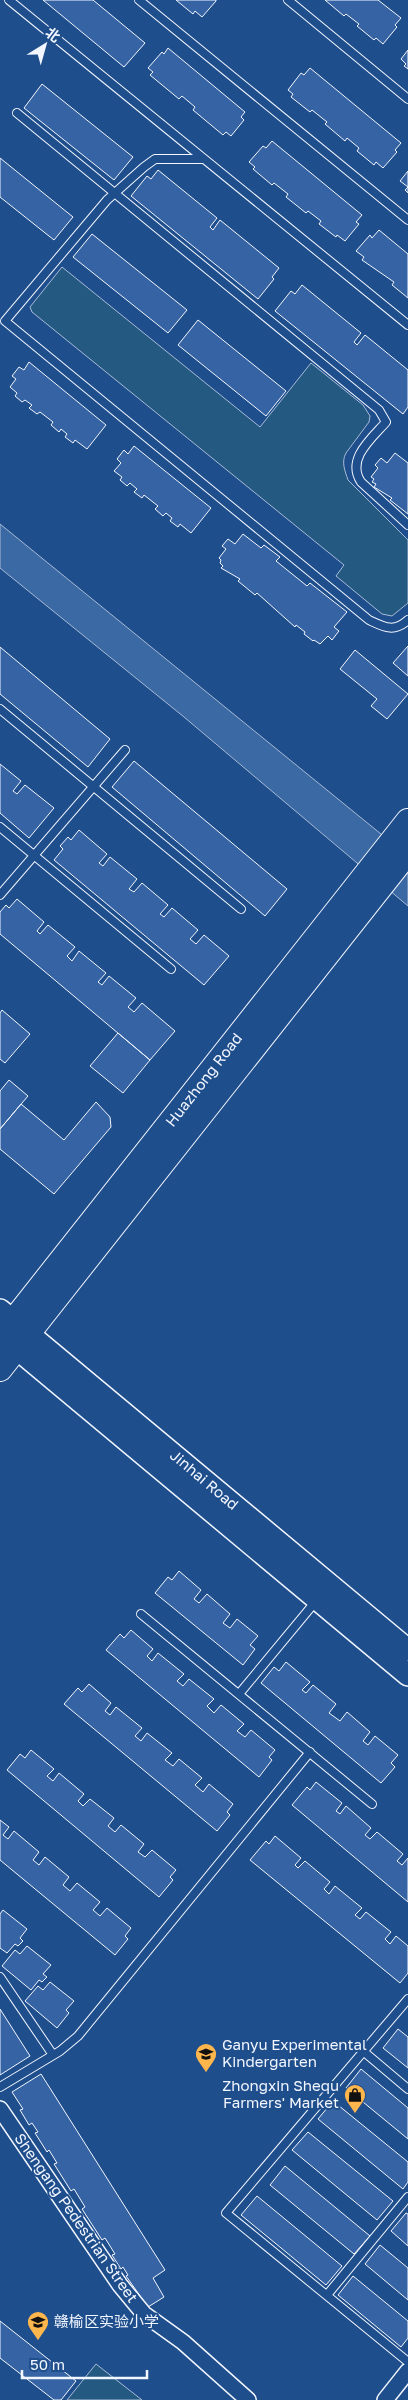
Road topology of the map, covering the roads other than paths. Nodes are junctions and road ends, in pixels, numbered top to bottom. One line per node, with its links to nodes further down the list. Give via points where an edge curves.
1 (9, 0): 6 (lane)
2 (139, 0): 8 (lane)
3 (288, 0): 4 (lane)
4 (408, 99)
5 (17, 113): 7 (lane)
6 (204, 159): 7 (lane, via 155,159); 9 (lane)
7 (115, 193): 10 (lane, via 379,410 386,422 357,460 357,475); 11 (lane, via 5,321 369,620 387,629 395,629)
8 (408, 220)
9 (408, 325)
10 (408, 525)
11 (408, 620)
12 (0, 709): 14 (lane)
13 (125, 750): 14 (lane)
14 (93, 786): 18 (lane); 20 (lane)
15 (408, 821): 22 (main road, Huazhong Road)
16 (0, 827): 18 (lane)
17 (408, 852): 22 (main road, Huazhong Road)
18 (34, 855): 19 (lane); 21 (lane)
19 (0, 895)
20 (240, 908)
21 (171, 969)
22 (8, 1332): 23 (main road, Huazhong Road); 24 (main road, Jinhai Road); 26 (main road, Jinhai Road)
23 (0, 1369)
24 (317, 1599): 27 (main road, Jinhai Road); 28 (lane)
25 (141, 1614): 28 (lane)
26 (408, 1650)
27 (408, 1675)
28 (239, 1694): 29 (lane)
29 (310, 1752): 30 (lane); 34 (lane, via 78,2036)
30 (372, 1804)
31 (0, 1977): 34 (lane)
32 (408, 1999): 33 (lane)
33 (363, 2052): 36 (lane); 39 (lane, via 226,2212)
34 (53, 2055): 35 (lane)
35 (0, 2087)
36 (408, 2089)
37 (0, 2109): 42 (street, Shengang Pedestrian Street, via 120,2285 144,2314 183,2342)
38 (408, 2197): 39 (lane)
39 (327, 2295): 40 (lane)
40 (408, 2362)
41 (408, 2371): 43 (street)
42 (248, 2400)
43 (384, 2400)

